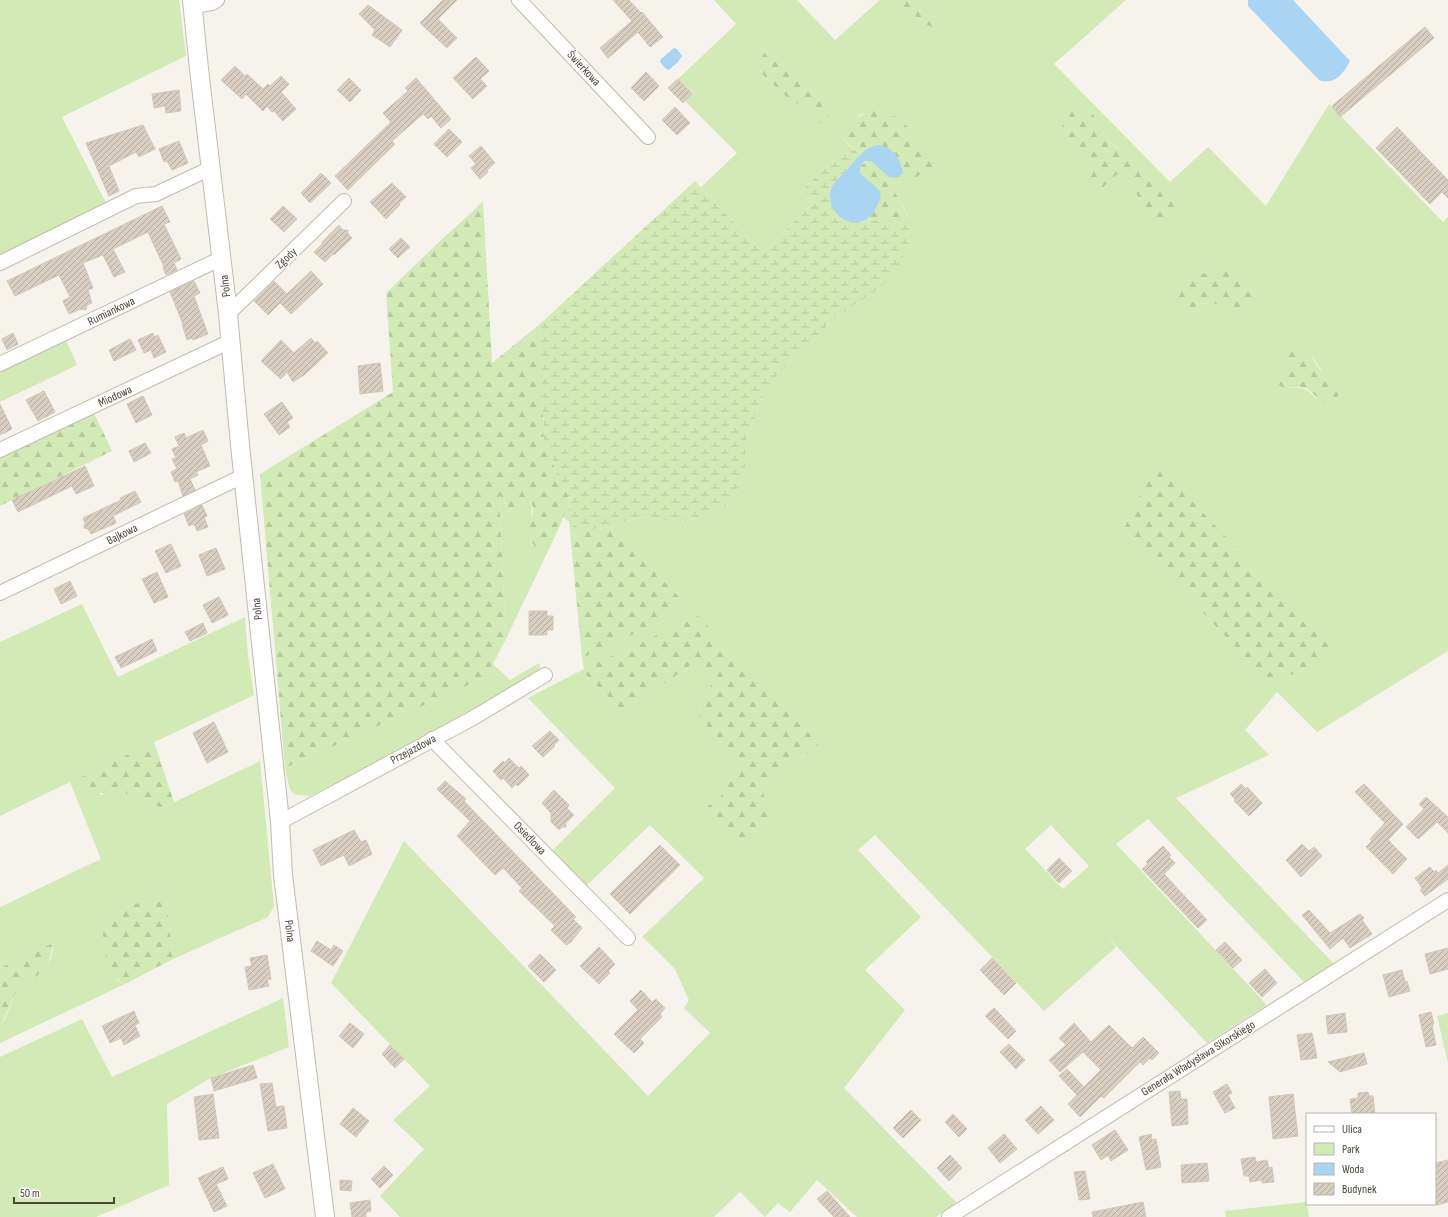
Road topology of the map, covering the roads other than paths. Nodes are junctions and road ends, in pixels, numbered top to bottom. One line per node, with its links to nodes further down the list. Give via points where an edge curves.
1 (217, 0): 3 (street, via 210,4)
2 (519, 0): 4 (street, Świerkowa)
3 (193, 3): 5 (street, Polna)
4 (648, 137)
5 (211, 168): 7 (street, Polna); 8 (street, via 156,194 136,196)
6 (344, 201): 9 (street, Zgody)
7 (222, 258): 9 (street, Polna); 11 (street, Rumiankowa)
8 (0, 263)
9 (228, 314): 10 (street, Polna)
10 (231, 341): 12 (street, Miodowa); 13 (street, Polna)
11 (0, 364)
12 (0, 450)
13 (243, 476): 14 (street, Bajkowa); 17 (street, Polna)
14 (0, 592)
15 (545, 675): 16 (street, Przejazdowa)
16 (432, 739): 17 (street, Przejazdowa); 19 (street, Osiedlowa)
17 (280, 822): 20 (street, Polna, via 283,875)
18 (1448, 900): 21 (street, Generała Władysława Sikorskiego)
19 (628, 938)
20 (325, 1217)
21 (949, 1217)

